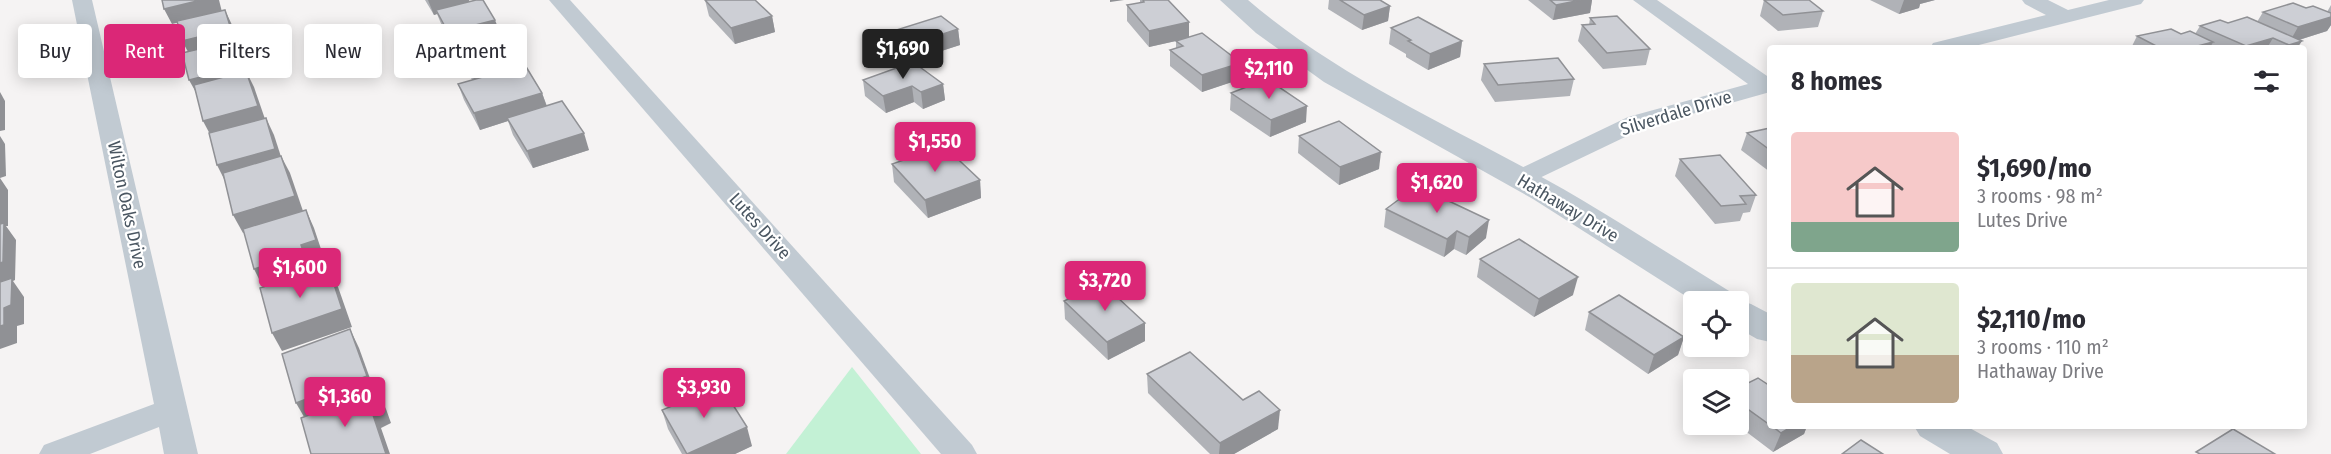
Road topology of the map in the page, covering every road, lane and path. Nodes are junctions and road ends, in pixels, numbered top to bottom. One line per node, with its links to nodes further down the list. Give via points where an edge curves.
1 (82, 0): 15 (street, Wilton Oaks Drive)
2 (559, 0): 19 (street, Lutes Drive)
3 (1233, 0): 11 (street, Hathaway Drive, via 1291,50 1351,87)
4 (1643, 0): 9 (street)
5 (2032, 0): 7 (street)
6 (2134, 0): 7 (street)
7 (2064, 16): 8 (street)
8 (1953, 45)
9 (1767, 85)
10 (1767, 86): 11 (street, Silverdale Drive, via 1637,122)
11 (1520, 178): 12 (street, Hathaway Drive)
12 (1703, 291)
13 (1749, 318): 14 (street)
14 (1767, 328)
15 (171, 410): 17 (street); 18 (street, Wilton Oaks Drive)
16 (1940, 429): 20 (street)
17 (56, 454)
18 (181, 454)
19 (960, 454)
20 (1983, 454)

